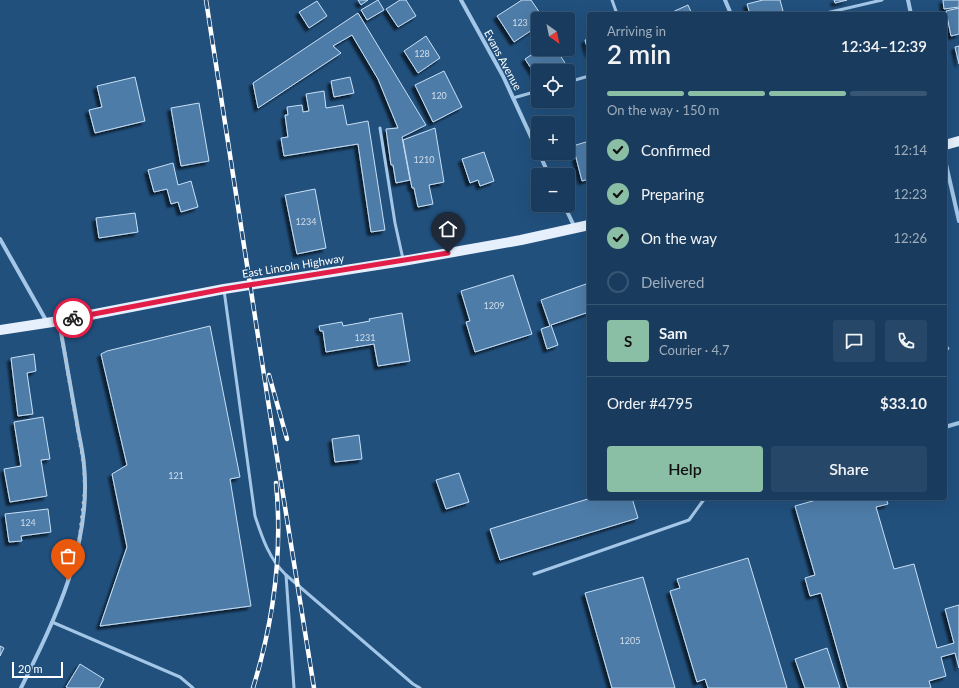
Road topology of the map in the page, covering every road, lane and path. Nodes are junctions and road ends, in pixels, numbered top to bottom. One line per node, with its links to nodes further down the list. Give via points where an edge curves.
1 (461, 0): 13 (street, Evans Avenue)
2 (612, 0): 6 (lane)
3 (725, 0): 7 (street)
4 (882, 0): 8 (lane)
5 (908, 0): 9 (street)
6 (616, 12)
7 (730, 12)
8 (831, 12)
9 (911, 12)
10 (587, 77): 11 (lane)
11 (575, 80)
12 (531, 93): 13 (lane)
13 (513, 98): 15 (street, Evans Avenue)
14 (380, 128): 24 (lane)
15 (531, 137)
16 (959, 141): 17 (main road)
17 (947, 144)
18 (947, 169): 20 (street)
19 (567, 212): 22 (street)
20 (959, 221)
21 (587, 225): 22 (main road, East Lincoln Highway)
22 (575, 228): 24 (main road, East Lincoln Highway)
23 (0, 239): 27 (street)
24 (403, 261): 25 (main road, East Lincoln Highway)
25 (224, 289): 26 (main road, East Lincoln Highway); 33 (lane, via 254,516 277,567)
26 (59, 321): 27 (main road, East Lincoln Highway); 34 (street, via 84,465 85,490 79,544 65,593)
27 (47, 323): 28 (main road, East Lincoln Highway)
28 (0, 330)
29 (959, 423): 30 (street)
30 (947, 426)
31 (704, 500): 32 (lane, via 689,520)
32 (534, 574)
33 (286, 575): 37 (lane); 38 (lane)
34 (52, 622): 35 (street); 36 (lane, via 180,677)
35 (21, 688)
36 (193, 688)
37 (294, 688)
38 (420, 688)

